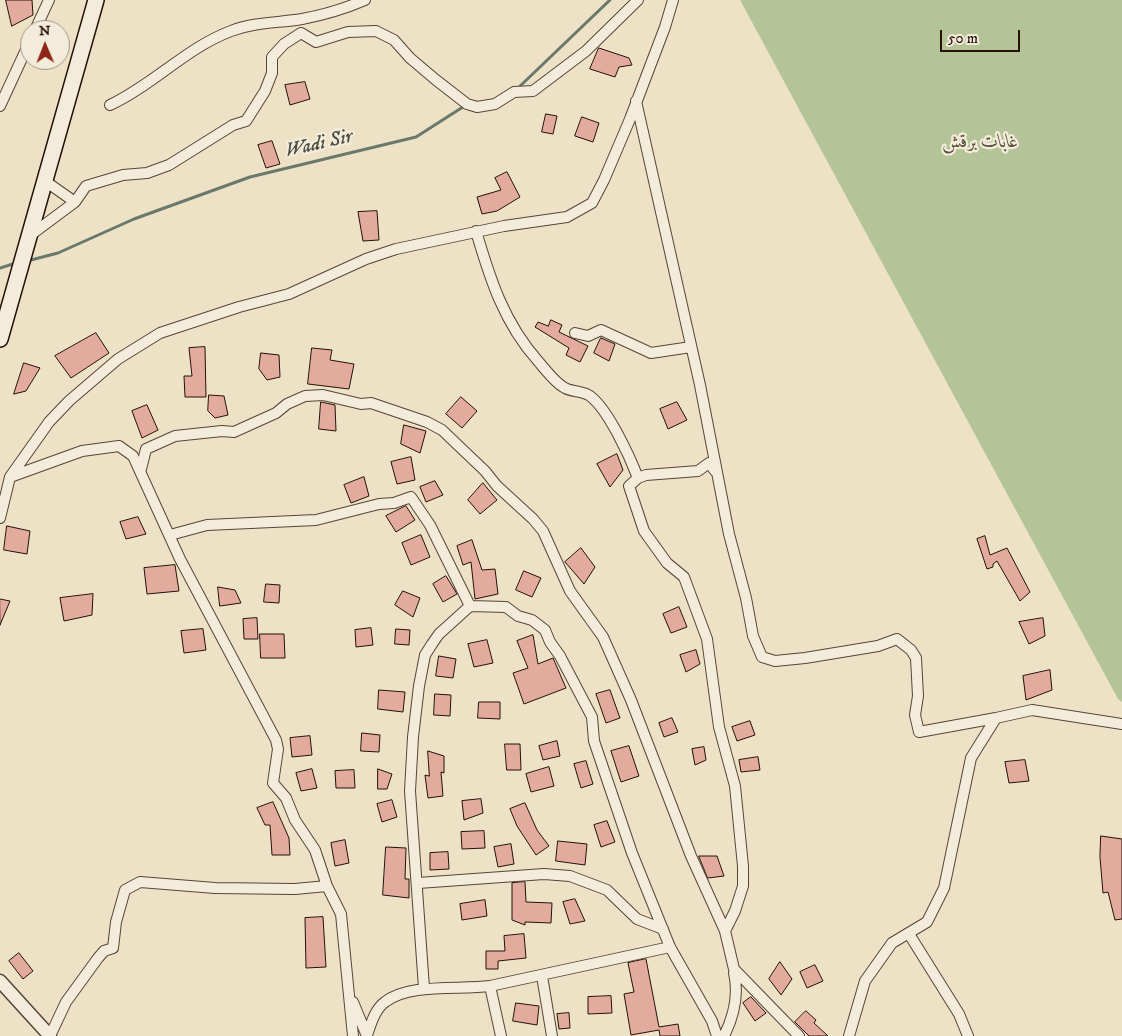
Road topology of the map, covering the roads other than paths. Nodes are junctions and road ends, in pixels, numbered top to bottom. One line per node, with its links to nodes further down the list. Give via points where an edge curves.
1 (48, 0): 6 (street)
2 (96, 0): 11 (main road)
3 (364, 0): 9 (street, via 340,10 302,19 255,24 220,36)
4 (638, 0): 12 (street, via 586,51 533,91 514,92 495,104 477,107 467,104 436,80 394,40 376,31 348,32 316,42 300,33 272,57 272,73 266,91 246,121 233,125 169,165 86,186)
5 (673, 0): 8 (street)
6 (39, 20)
7 (20, 63): 10 (street)
8 (636, 100): 13 (street, via 592,203 567,218); 17 (street)
9 (110, 105)
10 (0, 106)
11 (44, 181): 12 (street); 14 (main road)
12 (75, 202): 14 (street)
13 (476, 231): 20 (street, via 366,258 289,294 239,306 160,333 118,359 69,401 36,439); 21 (street, via 494,292 514,331 565,388 590,395 629,454)
14 (28, 237): 16 (main road)
15 (575, 332): 17 (street, via 588,336 601,330 651,353)
16 (0, 339)
17 (691, 347): 19 (street)
18 (140, 469): 20 (street, via 133,456 119,446 82,451); 23 (street); 30 (street, via 146,448 163,440 175,436 234,432 276,414 287,404 305,396 371,404 442,430 543,531 570,591 603,638 631,700 691,856)
19 (716, 471): 21 (street, via 709,463 698,471); 25 (street, via 753,636 762,657 775,661 805,658 878,646 897,639 916,658 918,696 915,715 919,732)
20 (10, 477): 22 (street)
21 (638, 478): 30 (street, via 629,486 644,531 667,563 684,577 705,632 722,741 735,786 744,883)
22 (0, 518)
23 (170, 535): 24 (street, via 208,526 316,520 411,497 430,525); 28 (street, via 276,740 278,749 273,783 286,798 295,820 315,850)
24 (470, 606): 27 (street, via 432,644 425,655 419,686 410,784); 29 (street, via 506,608 545,630 592,718 594,741 629,844)
25 (996, 718): 26 (street, via 1032,710); 31 (street, via 971,758 944,888 927,922)
26 (1122, 724)
27 (418, 883): 29 (street, via 544,874 570,876 607,890 637,919); 38 (street)
28 (326, 886): 36 (street, via 341,914); 39 (street, via 215,888 140,882 125,890 113,948 104,951 66,1002)
29 (663, 929): 32 (street)
30 (725, 931): 33 (street)
31 (909, 934): 47 (street, via 892,943 865,981); 48 (street, via 959,1014)
32 (670, 946): 34 (street); 44 (street, via 712,1021)
33 (734, 969): 45 (street, via 737,999); 46 (street)
34 (542, 976): 37 (street); 43 (street)
35 (0, 981): 39 (street)
36 (347, 982): 40 (street); 41 (street)
37 (490, 986): 38 (street); 42 (street)
38 (424, 988): 41 (street, via 412,989 384,1002 373,1018)
39 (50, 1036)
40 (353, 1036)
41 (367, 1036)
42 (501, 1036)
43 (552, 1036)
44 (717, 1036)
45 (724, 1036)
46 (799, 1036)
47 (849, 1036)
48 (968, 1036)

